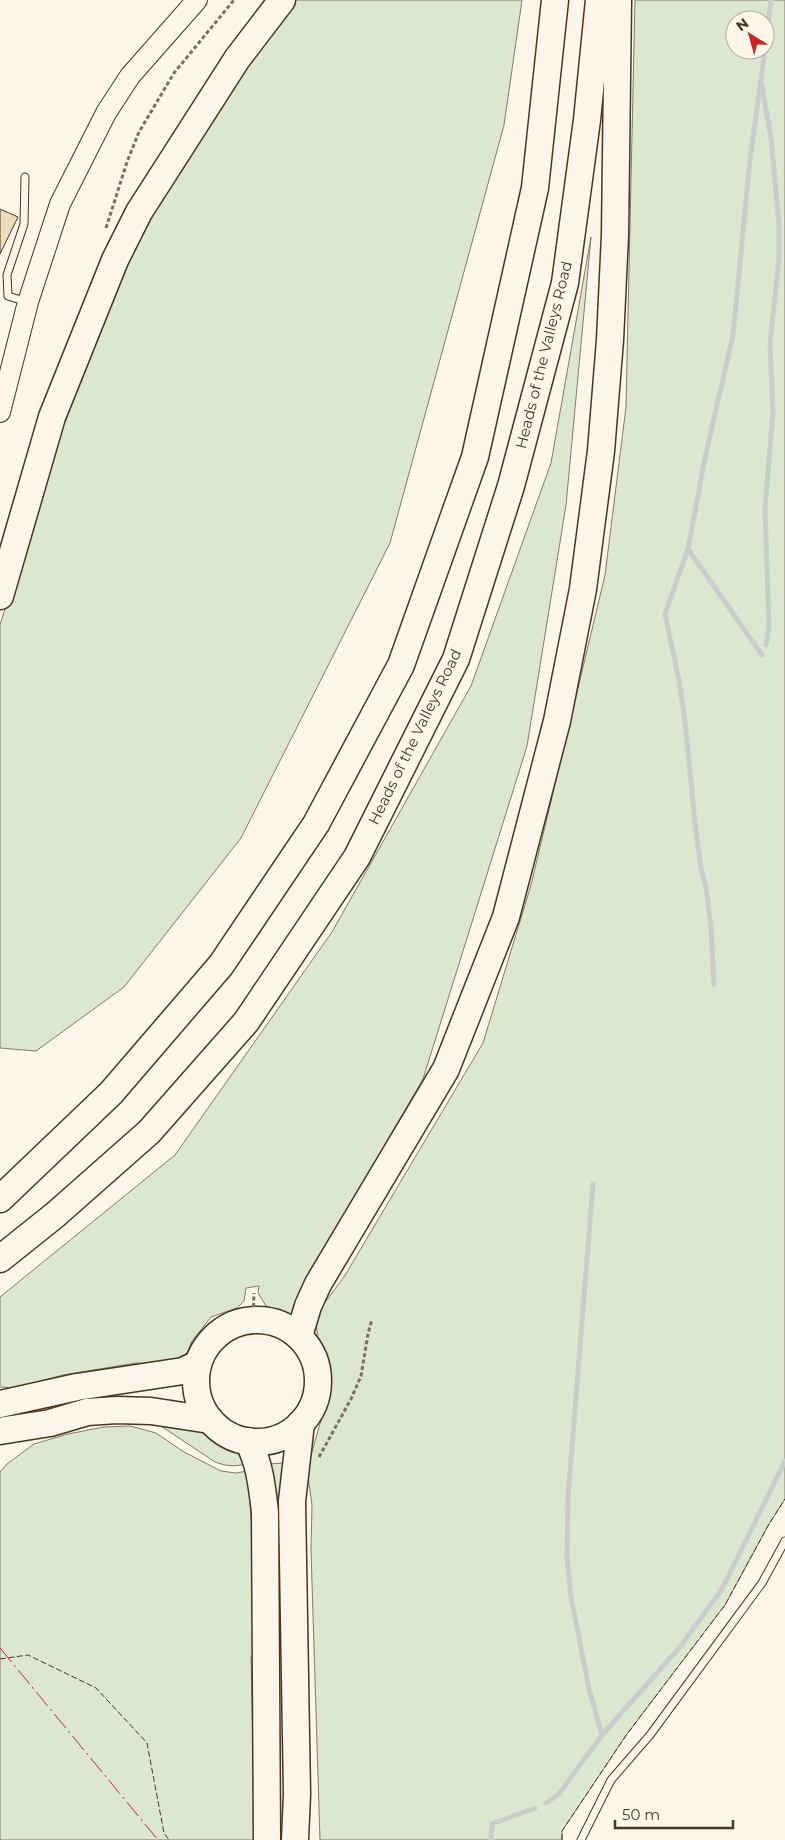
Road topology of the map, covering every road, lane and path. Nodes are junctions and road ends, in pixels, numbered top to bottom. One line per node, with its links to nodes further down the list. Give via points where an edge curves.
1 (198, 0): 7 (street, via 130,76 106,113 60,204)
2 (282, 0): 9 (highway, via 237,59 144,204 115,260 52,417)
3 (555, 0): 10 (highway, via 535,188 475,457 401,665 316,824 221,965 111,1093)
4 (599, 0): 11 (highway, Heads of the Valleys Road, via 587,120 564,283 511,486 456,659 357,856 246,1022 150,1132)
5 (618, 0): 15 (highway, via 615,235 601,452 583,588 558,721 506,917 446,1069 318,1284)
6 (24, 177): 7 (lane, via 24,224 7,275 8,296)
7 (28, 302): 8 (street)
8 (0, 412)
9 (0, 596)
10 (0, 1199)
11 (0, 1259)
12 (254, 1293): 14 (path)
13 (372, 1319): 22 (path, via 361,1376)
14 (253, 1320): 15 (highway, via 270,1321); 16 (highway, via 238,1323 213,1338)
15 (299, 1336): 19 (highway, via 312,1356 318,1379 314,1402)
16 (198, 1364): 17 (highway, via 183,1371 77,1387); 18 (highway, via 197,1394)
17 (0, 1404)
18 (210, 1420): 20 (highway, via 151,1411 117,1410 87,1412 50,1423); 21 (highway, via 227,1434)
19 (301, 1423): 21 (highway, via 286,1435 267,1441); 25 (highway, via 292,1501)
20 (0, 1431)
21 (248, 1441): 24 (highway, via 260,1476 265,1512)
22 (315, 1462)
23 (785, 1541): 26 (lane, via 762,1583 650,1735 611,1780)
24 (267, 1840)
25 (296, 1840)
26 (581, 1840)

